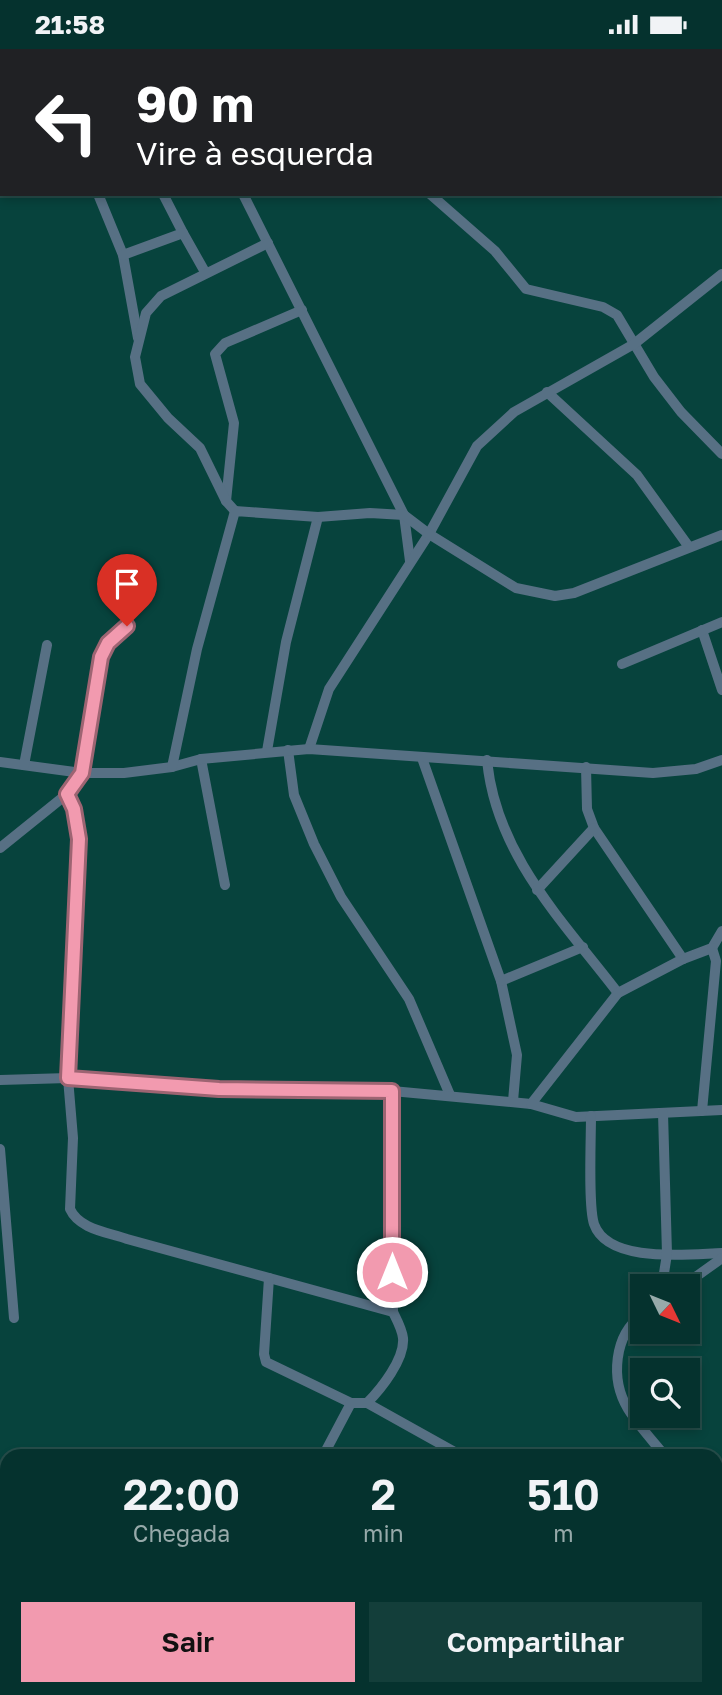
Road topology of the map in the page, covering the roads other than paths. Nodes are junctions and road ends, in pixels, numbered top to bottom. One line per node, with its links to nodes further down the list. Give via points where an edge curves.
1 (99, 196): 7 (street)
2 (164, 196): 5 (street)
3 (244, 196): 6 (street)
4 (432, 196): 12 (street, via 495,251 526,289 603,307 617,315)
5 (183, 233): 7 (street); 8 (street)
6 (268, 243): 8 (street); 10 (street)
7 (123, 255): 11 (street)
8 (205, 272): 11 (street, via 161,296 146,313)
9 (722, 274): 12 (street)
10 (302, 310): 15 (street, via 225,342 215,354 234,423); 17 (street)
11 (139, 344): 15 (street, via 135,357 140,384 167,418 200,448)
12 (634, 344): 13 (street); 14 (street, via 681,412)
13 (547, 391): 19 (street, via 514,412 477,446); 21 (street, via 637,475)
14 (722, 454)
15 (226, 501): 16 (street)
16 (235, 512): 18 (street); 38 (street, via 197,649)
17 (404, 515): 18 (street); 19 (street); 22 (street)
18 (318, 517): 31 (street, via 286,642)
19 (429, 534): 21 (street, via 516,588 555,596 575,593); 22 (street)
20 (722, 535): 21 (street)
21 (689, 547)
22 (410, 561): 29 (street, via 329,689)
23 (722, 622): 25 (street)
24 (127, 626): 40 (street, via 108,643 101,657)
25 (702, 630): 27 (street); 28 (street)
26 (47, 645): 37 (street)
27 (622, 664)
28 (722, 690)
29 (309, 749): 30 (street); 32 (street)
30 (288, 750): 31 (street); 56 (street, via 294,795 314,844 341,897 409,999)
31 (267, 751): 33 (street)
32 (422, 758): 34 (street); 51 (street)
33 (201, 759): 38 (street); 44 (street)
34 (487, 760): 39 (street); 45 (street, via 490,794 499,818)
35 (722, 760): 39 (street, via 696,769 653,773)
36 (0, 762): 37 (street)
37 (24, 765): 40 (street)
38 (172, 767): 40 (street)
39 (586, 767): 42 (street, via 587,809)
40 (82, 773): 41 (street)
41 (67, 794): 43 (street); 53 (street, via 79,839)
42 (594, 828): 45 (street); 49 (street)
43 (0, 848)
44 (225, 885)
45 (537, 890): 47 (street)
46 (722, 931): 48 (street)
47 (583, 947): 51 (street); 52 (street)
48 (712, 948): 49 (street); 50 (street)
49 (683, 959): 52 (street)
50 (719, 961): 60 (street)
51 (501, 981): 57 (street, via 517,1055)
52 (618, 993): 58 (street)
53 (68, 1078): 54 (street); 55 (street, via 219,1089); 69 (street, via 74,1139 70,1209 74,1218 127,1239)
54 (0, 1080)
55 (392, 1091): 56 (street); 70 (street)
56 (450, 1095): 57 (street)
57 (513, 1101): 58 (street)
58 (531, 1104): 62 (street, via 564,1115)
59 (722, 1109): 60 (street)
60 (702, 1111): 61 (street)
61 (663, 1113): 62 (street); 65 (street)
62 (591, 1116): 65 (street, via 593,1223 607,1243)
63 (0, 1149): 71 (street)
64 (722, 1253): 65 (street)
65 (667, 1254): 67 (street)
66 (722, 1258): 68 (street)
67 (664, 1274)
68 (700, 1274)
69 (269, 1279): 70 (street); 73 (street, via 267,1362)
70 (393, 1312): 74 (street, via 404,1342 401,1353)
71 (14, 1318)
72 (630, 1326): 77 (street, via 618,1346 620,1383 627,1407)
73 (351, 1403): 74 (street); 75 (street)
74 (367, 1403): 76 (street)
75 (327, 1449)
76 (449, 1449)
77 (660, 1449)

